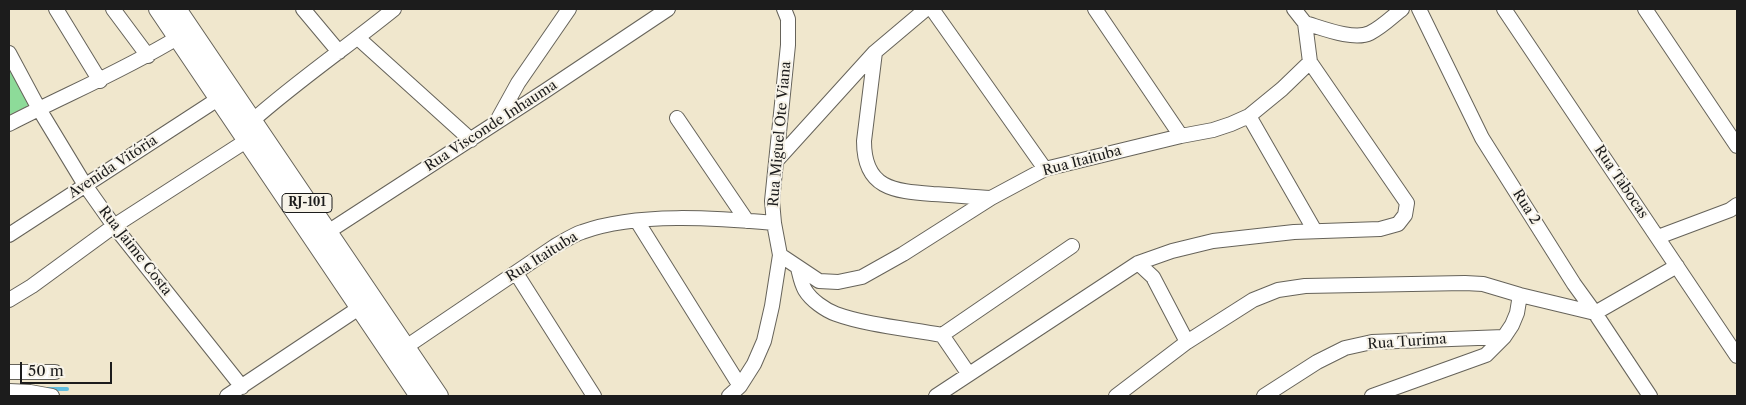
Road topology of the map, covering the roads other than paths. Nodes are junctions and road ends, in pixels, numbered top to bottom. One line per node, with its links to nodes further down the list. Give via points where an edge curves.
1 (56, 9): 26 (street)
2 (112, 9): 24 (street)
3 (158, 9): 19 (main road, RJ-101)
4 (177, 9): 31 (main road, RJ-101)
5 (303, 9): 21 (street)
6 (394, 9): 20 (street)
7 (569, 9): 32 (street, via 518,83)
8 (668, 9): 32 (street, Rua Visconde Inhauma)
9 (784, 9): 38 (street, Rua Miguel Ote Viana, via 788,19 788,45)
10 (926, 9): 22 (street)
11 (932, 9): 39 (street)
12 (1095, 9): 34 (street)
13 (1294, 9): 18 (street)
14 (1402, 9): 18 (street, via 1368,34 1353,36)
15 (1418, 9): 60 (street, Rua 2, via 1482,138)
16 (1504, 9): 50 (street, Rua Tabocas)
17 (1645, 9): 37 (street)
18 (1305, 23): 25 (street)
19 (177, 38): 24 (street); 27 (main road, RJ-101)
20 (358, 38): 21 (street); 35 (street)
21 (339, 52): 31 (street)
22 (875, 52): 38 (street); 41 (street, via 864,141 868,168 878,180 905,192)
23 (9, 53): 28 (street, Rua Jaime Costa)
24 (148, 56): 26 (street)
25 (1310, 62): 29 (street, Rua Itaituba); 47 (street, via 1407,203 1405,216 1398,224 1380,229)
26 (100, 81): 28 (street)
27 (218, 99): 36 (main road, RJ-101); 40 (street, Avenida Vitória)
28 (39, 109): 33 (street); 40 (street, Rua Jaime Costa)
29 (1249, 116): 34 (street, Rua Itaituba, via 1213,130); 47 (street)
30 (677, 118): 44 (street)
31 (252, 121): 49 (main road, RJ-101)
32 (496, 123): 35 (street, Rua Visconde Inhauma)
33 (9, 124)
34 (1181, 136): 39 (street, Rua Itaituba)
35 (471, 140): 49 (street, Rua Visconde Inhauma)
36 (246, 141): 46 (street); 49 (main road, RJ-101)
37 (1737, 146)
38 (777, 160): 45 (street, Rua Miguel Ote Viana, via 772,200)
39 (1045, 169): 41 (street, Rua Itaituba)
40 (85, 185): 46 (street, Rua Jaime Costa); 48 (street, Avenida Vitória)
41 (991, 198): 55 (street, Rua Itaituba, via 862,277 838,282 818,281)
42 (1737, 205): 50 (street)
43 (637, 220): 44 (street, Rua Itaituba); 56 (street, Rua Itaituba, via 581,232); 70 (street)
44 (747, 221): 45 (street, Rua Itaituba)
45 (774, 223): 52 (street, Rua Miguel Ote Viana)
46 (114, 226): 58 (street); 71 (street, Rua Jaime Costa)
47 (1314, 231): 53 (street, via 1213,241)
48 (9, 235)
49 (320, 237): 59 (main road, RJ-101); 65 (main road, RJ-101)
50 (1658, 237): 54 (street, Rua Tabocas)
51 (1072, 246): 61 (street)
52 (780, 254): 55 (street, Rua Itaituba); 70 (street, Rua Miguel Ote Viana, via 764,341)
53 (1138, 263): 64 (street, via 1153,277); 69 (street)
54 (1677, 266): 60 (street); 63 (street, Rua Tabocas)
55 (798, 268): 61 (street, via 806,292 834,313)
56 (516, 273): 65 (street, Rua Itaituba); 78 (street)
57 (1520, 295): 60 (street); 62 (street, via 1517,313); 64 (street, via 1483,284 1465,283 1305,286 1278,290 1253,300)
58 (9, 300)
59 (359, 308): 65 (main road, RJ-101); 71 (street)
60 (1595, 313): 83 (street, Rua 2)
61 (942, 335): 69 (street)
62 (1504, 337): 81 (street, Rua Turima, via 1372,342 1345,348); 82 (street, via 1486,355)
63 (1733, 340): 66 (street, Rua Tabocas)
64 (1187, 342): 80 (street)
65 (399, 352): 76 (main road, RJ-101); 77 (main road, RJ-101)
66 (1737, 356)
67 (9, 372): 68 (street)
68 (55, 372)
69 (968, 374): 73 (street)
70 (740, 386): 79 (street, Rua Miguel Ote Viana)
71 (242, 387): 75 (street)
72 (9, 390): 74 (street)
73 (939, 395)
74 (52, 396)
75 (227, 396)
76 (419, 396)
77 (439, 396)
78 (594, 396)
79 (729, 396)
80 (1116, 396)
81 (1264, 396)
82 (1372, 396)
83 (1650, 396)

